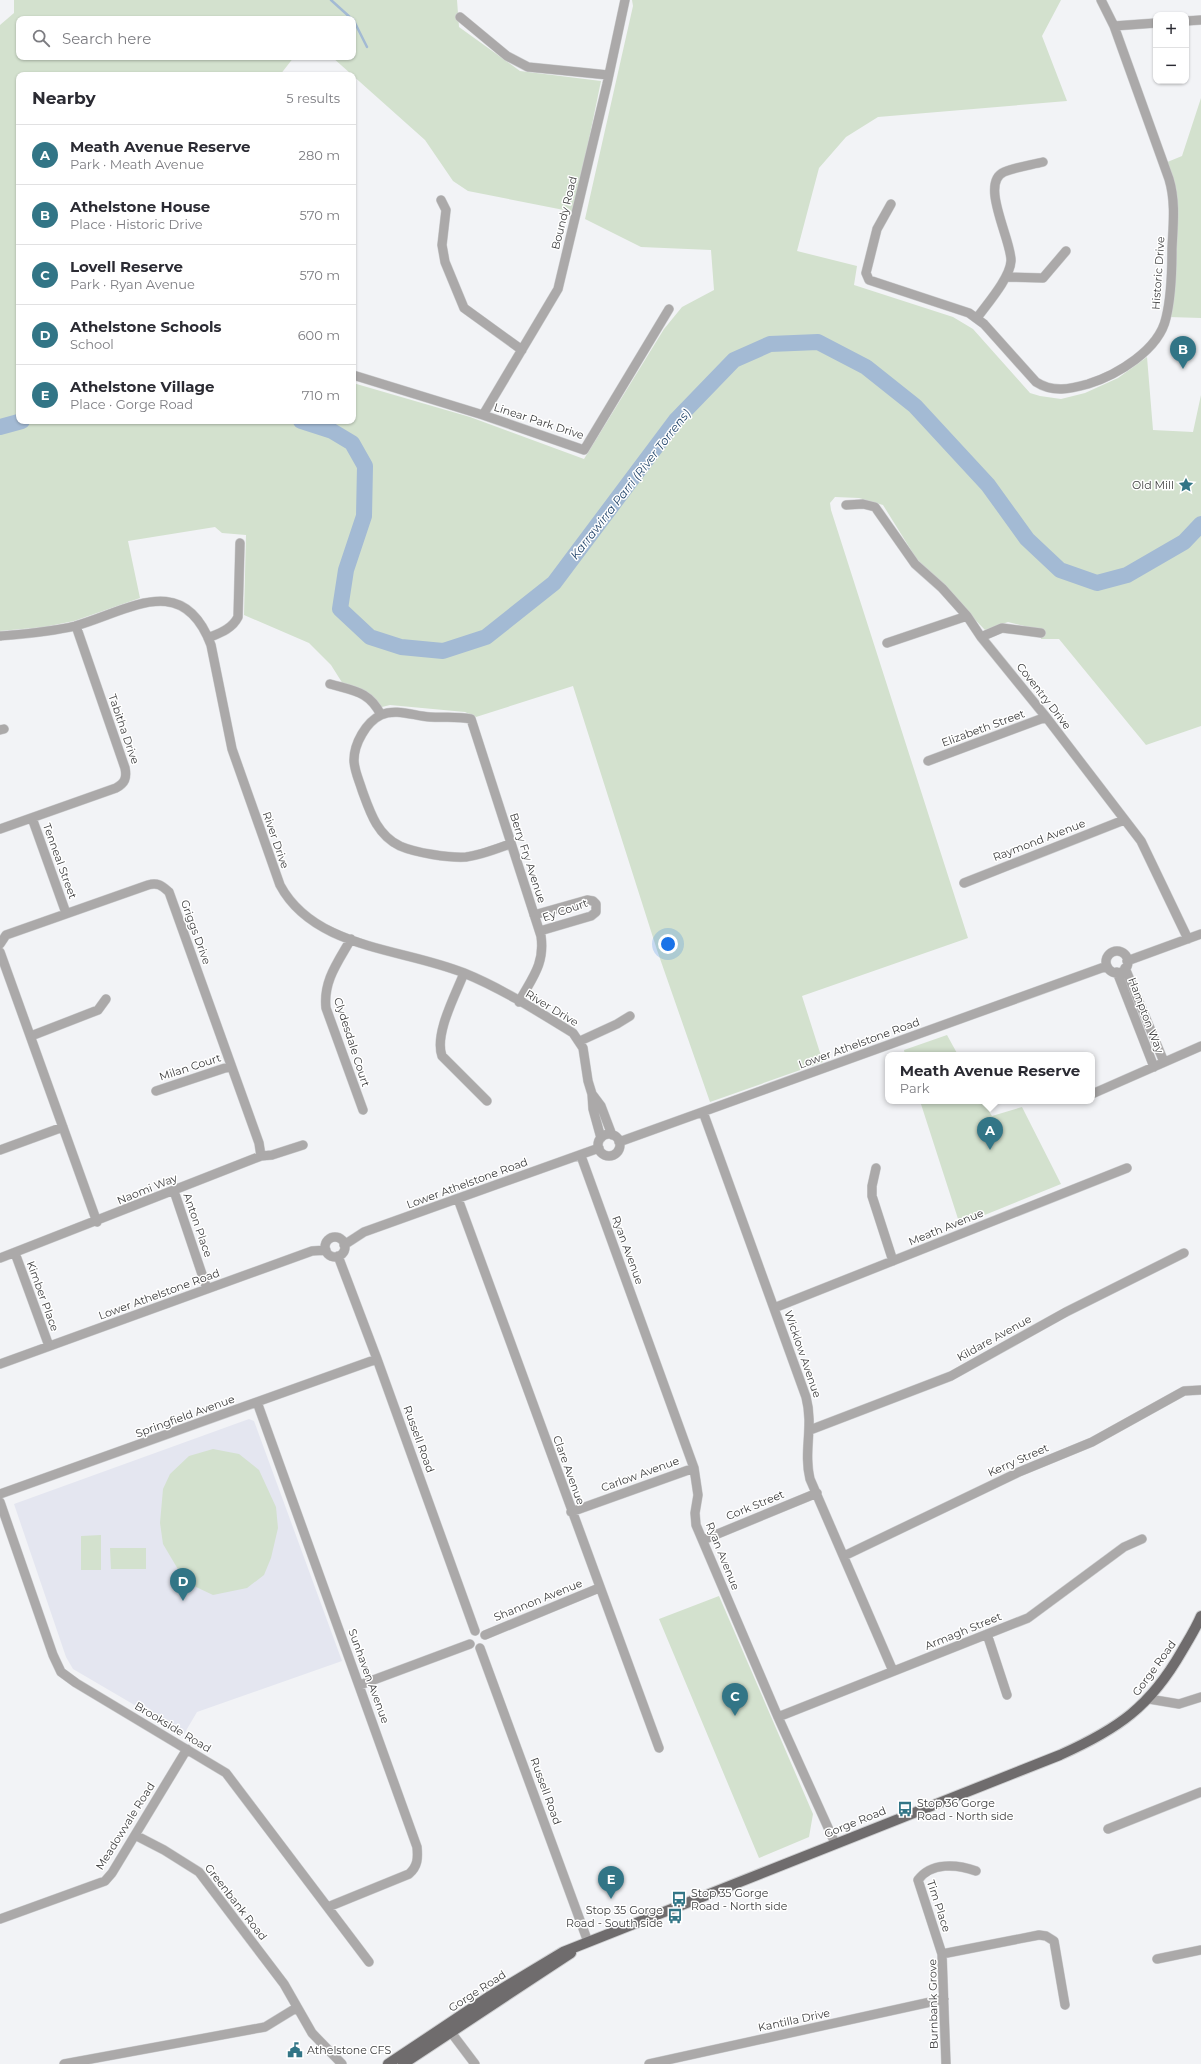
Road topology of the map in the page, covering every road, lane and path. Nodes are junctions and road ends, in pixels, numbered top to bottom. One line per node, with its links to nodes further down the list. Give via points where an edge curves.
1 (625, 0): 8 (street, Boundy Road)
2 (1101, 0): 7 (street, Historic Drive)
3 (460, 17): 8 (street, via 507,56 528,67)
4 (1201, 20): 5 (street)
5 (1189, 21)
6 (1153, 23): 7 (street)
7 (1114, 26): 15 (street, Historic Drive, via 1173,196 1169,295 1167,318 1162,329 1155,341 1131,364 1107,377 1079,387 1053,390 1036,382)
8 (608, 74): 16 (street, Boundy Road, via 558,290)
9 (1043, 162): 13 (street, via 1003,172 996,180 994,192 1011,260)
10 (441, 200): 16 (street, via 446,210 442,245 445,262 464,308)
11 (891, 204): 15 (street, Historic Drive, via 877,229 866,272 869,280 959,309)
12 (1066, 251): 13 (street, via 1043,278)
13 (1006, 277): 15 (street)
14 (668, 309): 18 (street, Linear Park Drive, via 584,450)
15 (977, 318)
16 (522, 350): 18 (street, Boundy Road)
17 (356, 376): 18 (street, Linear Park Drive)
18 (483, 415)
19 (846, 505): 21 (street, Coventry Drive, via 863,504 875,507 915,564 942,588)
20 (240, 543): 26 (street, via 238,617 236,622 224,631)
21 (967, 616): 25 (street, Coventry Drive); 27 (street)
22 (76, 626): 24 (street, River Drive); 26 (street, River Drive, via 138,603 160,600 172,602 188,610 201,622); 32 (street, Tabitha Drive, via 125,768 125,780 116,788)
23 (1041, 633): 25 (street, via 1002,628)
24 (0, 636)
25 (981, 637): 30 (street, Coventry Drive)
26 (208, 638): 41 (street, River Drive, via 232,749 280,885 287,899 302,915 330,932)
27 (887, 643)
28 (330, 684): 29 (street, via 367,696)
29 (381, 715): 35 (street, Berry Fry Avenue, via 397,712 432,717 461,716 471,719); 35 (street, via 363,732 354,759 355,770 372,816 388,838 409,849 466,857)
30 (1046, 717): 31 (street, Elizabeth Street); 33 (street, Coventry Drive)
31 (928, 761)
32 (32, 818): 34 (street, Tabitha Drive); 37 (street, Tenneal Street)
33 (1124, 820): 36 (street, Raymond Avenue); 42 (street, Coventry Drive, via 1141,841)
34 (0, 830)
35 (510, 844): 38 (street, Berry Fry Avenue)
36 (964, 883)
37 (66, 913): 43 (street, Griggs Drive, via 6,935); 55 (street, Griggs Drive, via 154,883 169,892)
38 (534, 915): 39 (street, Berry Fry Avenue); 39 (street, Ey Court, via 587,900 596,904 596,912 591,916)
39 (540, 931): 49 (street, Berry Fry Avenue, via 543,946 540,963)
40 (1201, 934): 42 (street)
41 (351, 939): 47 (street, River Drive, via 442,964); 61 (street, Clydesdale Court, via 329,978 324,997)
42 (1188, 939): 46 (street)
43 (0, 944)
44 (0, 952): 51 (street)
45 (1107, 966): 46 (street, via 1110,970); 46 (street, via 1108,956 1116,951 1123,953); 62 (street, Lower Athelstone Road)
46 (1123, 967): 54 (street, Hampton Way); 56 (street, Hampton Way)
47 (464, 973): 49 (street, River Drive); 60 (street, via 442,1029 440,1050 442,1056)
48 (106, 999): 51 (street, via 98,1010)
49 (519, 1002): 52 (street, River Drive, via 573,1033)
50 (630, 1016): 52 (street)
51 (31, 1036): 63 (street)
52 (580, 1041): 59 (street, River Drive)
53 (1201, 1046): 54 (street)
54 (1164, 1062): 56 (street)
55 (231, 1066): 57 (street, Milan Court); 70 (street, Griggs Drive, via 259,1143)
56 (1154, 1067): 58 (street)
57 (156, 1091)
58 (1095, 1093)
59 (592, 1094): 64 (street, River Drive, via 601,1106); 65 (street, River Drive, via 593,1109)
60 (487, 1102)
61 (363, 1110)
62 (703, 1112): 66 (street, Lower Athelstone Road); 85 (street, Wicklow Avenue)
63 (63, 1127): 69 (street); 76 (street)
64 (612, 1135): 65 (street); 66 (street)
65 (601, 1138): 68 (street)
66 (620, 1142): 68 (street, via 619,1149 613,1155 605,1155)
67 (302, 1145): 70 (street, Naomi Way)
68 (599, 1148): 71 (street, Lower Athelstone Road)
69 (0, 1150)
70 (261, 1156): 74 (street, Naomi Way)
71 (581, 1156): 75 (street, Lower Athelstone Road); 92 (street, Ryan Avenue)
72 (876, 1168): 83 (street, via 872,1196)
73 (1127, 1168): 83 (street, Meath Avenue)
74 (174, 1191): 76 (street, Naomi Way); 84 (street, Anton Place)
75 (458, 1199): 77 (street, Lower Athelstone Road, via 364,1232); 96 (street, Clare Avenue)
76 (97, 1222): 79 (street, Naomi Way)
77 (344, 1245): 78 (street, via 338,1238 331,1238 326,1242); 81 (street, via 343,1252)
78 (326, 1250): 81 (street, via 330,1255); 84 (street, Lower Athelstone Road, via 312,1251)
79 (15, 1253): 82 (street, Naomi Way); 86 (street, Kimber Place)
80 (1184, 1253): 91 (street, Kildare Avenue, via 1066,1312 951,1376)
81 (338, 1256): 87 (street, Russell Road)
82 (0, 1258)
83 (893, 1260): 85 (street, Meath Avenue)
84 (207, 1289): 86 (street, Lower Athelstone Road)
85 (774, 1308): 91 (street, Wicklow Avenue, via 806,1397)
86 (48, 1346): 88 (street, Lower Athelstone Road)
87 (377, 1359): 90 (street, Springfield Avenue); 102 (street, Russell Road)
88 (0, 1364)
89 (1201, 1390): 99 (street, Kerry Street, via 1184,1391 1092,1442 1018,1472)
90 (257, 1402): 94 (street, Springfield Avenue); 108 (street, Sunhaven Avenue)
91 (810, 1430): 93 (street, Wicklow Avenue, via 807,1463 810,1479)
92 (694, 1468): 96 (street, Carlow Avenue); 98 (street, Ryan Avenue, via 698,1495 696,1524)
93 (817, 1493): 98 (street, Cork Street); 99 (street, Wicklow Avenue)
94 (0, 1494)
95 (0, 1502): 114 (street, Brookside Road, via 61,1672)
96 (571, 1512): 100 (street, Clare Avenue)
97 (1142, 1539): 103 (street, Armagh Street, via 1124,1547 1028,1618)
98 (703, 1540): 112 (street, Ryan Avenue)
99 (844, 1556): 107 (street, Wicklow Avenue)
100 (599, 1588): 104 (street, Shannon Avenue); 113 (street, Clare Avenue)
101 (1201, 1616): 111 (main road, Gorge Road, via 1175,1663)
102 (475, 1631): 104 (street, via 481,1631); 105 (street, via 469,1638)
103 (987, 1634): 107 (street, Armagh Street); 109 (street)
104 (485, 1635): 106 (street, via 486,1643)
105 (470, 1644): 106 (street, via 474,1648); 108 (street)
106 (480, 1648): 122 (street, Russell Road)
107 (893, 1671): 112 (street, Armagh Street)
108 (360, 1685): 120 (street, Sunhaven Avenue, via 417,1847 418,1858 415,1868 409,1874)
109 (1007, 1694)
110 (1201, 1697): 111 (street, via 1179,1704)
111 (1149, 1699): 118 (main road, Gorge Road, via 1104,1734 1060,1755)
112 (778, 1717): 118 (street, Ryan Avenue)
113 (659, 1748)
114 (186, 1749): 117 (street, Meadowvale Road); 120 (street, Brookside Road, via 226,1773)
115 (1201, 1792): 116 (street)
116 (1108, 1829)
117 (135, 1835): 121 (street, Meadowvale Road, via 105,1881); 129 (street, Greenbank Road, via 199,1872 284,1984)
118 (835, 1843): 122 (main road, Gorge Road)
119 (976, 1871): 124 (street, Tim Place, via 951,1865 923,1872 918,1880)
120 (328, 1907): 126 (street, Brookside Road)
121 (0, 1919)
122 (585, 1943): 130 (main road, Gorge Road, via 560,1962)
123 (1201, 1950): 125 (street)
124 (942, 1954): 127 (street, Burnbank Grove); 128 (street, Burnbank Grove, via 1039,1934 1046,1936 1054,1941)
125 (1156, 1959)
126 (369, 1962)
127 (944, 1999): 136 (street, Kantilla Drive); 137 (street, Burnbank Grove)
128 (1065, 2005)
129 (296, 2008): 131 (street, via 265,2026); 132 (street, Greenbank Road, via 312,2032)
130 (448, 2028): 133 (main road, Gorge Road); 134 (main road, Gorge Road); 135 (street)
131 (64, 2064)
132 (342, 2064)
133 (388, 2064)
134 (403, 2064)
135 (475, 2064)
136 (649, 2064)
137 (946, 2064)

